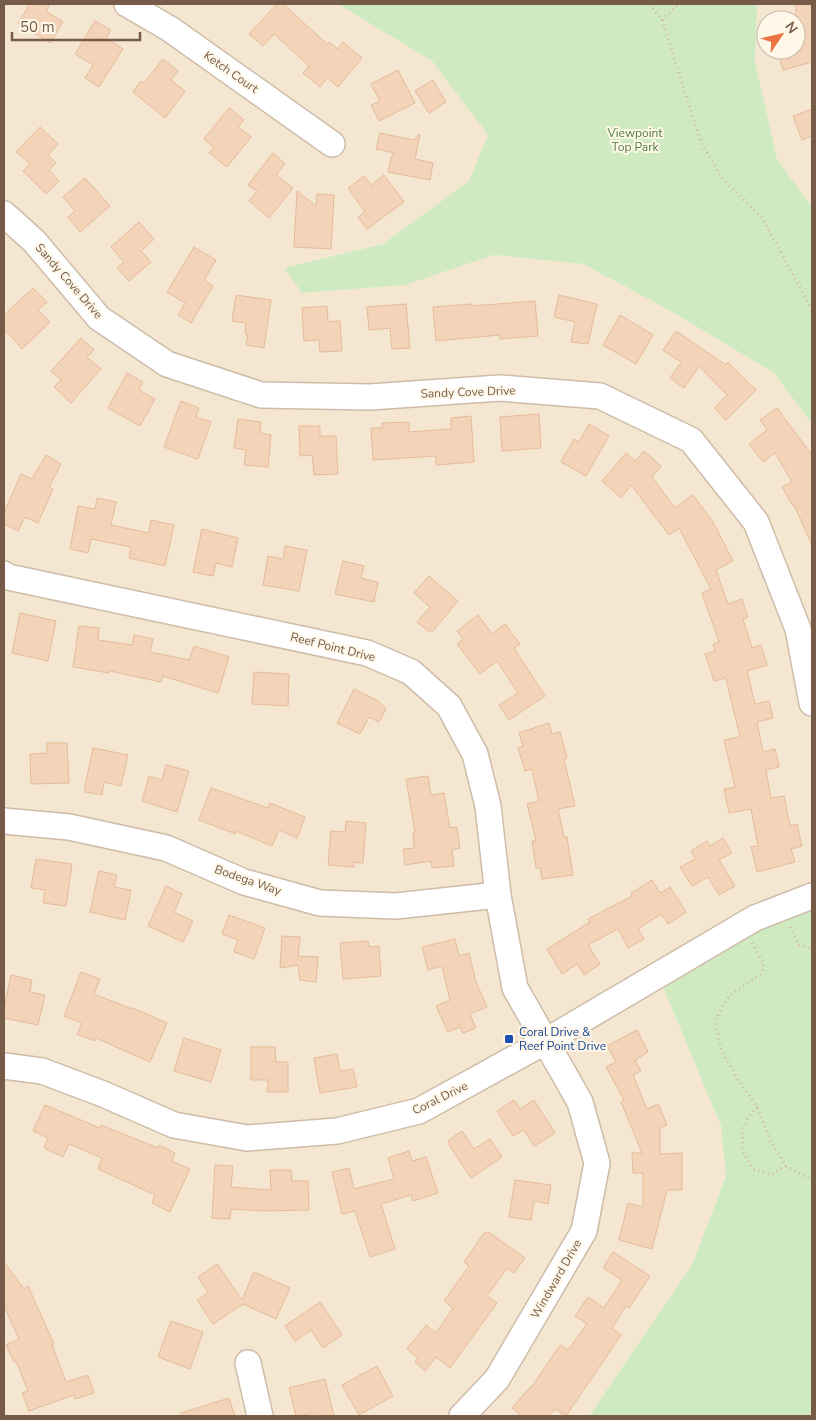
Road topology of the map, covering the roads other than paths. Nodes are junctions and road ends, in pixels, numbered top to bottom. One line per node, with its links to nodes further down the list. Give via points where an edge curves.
1 (127, 4): 2 (street, Ketch Court, via 170,29)
2 (332, 144)
3 (4, 214): 5 (street, Sandy Cove Drive, via 34,241 99,318 167,364 261,395 370,396 500,388 600,396 692,440 756,522 798,629)
4 (4, 574): 7 (street, Reef Point Drive, via 367,653 411,672 449,706 475,754 488,806)
5 (812, 703)
6 (4, 821): 7 (street, Bodega Way, via 69,827 166,848 244,882 320,904 396,906)
7 (498, 895): 9 (street, Reef Point Drive, via 514,988)
8 (812, 896): 9 (street, Coral Drive, via 755,918)
9 (546, 1041): 10 (street, Coral Drive, via 419,1111 337,1131 247,1138 174,1125 42,1071); 13 (street, Windward Drive, via 580,1102 597,1163 584,1231 497,1379)
10 (4, 1066)
11 (248, 1363): 12 (street)
12 (260, 1416)
13 (462, 1416)

